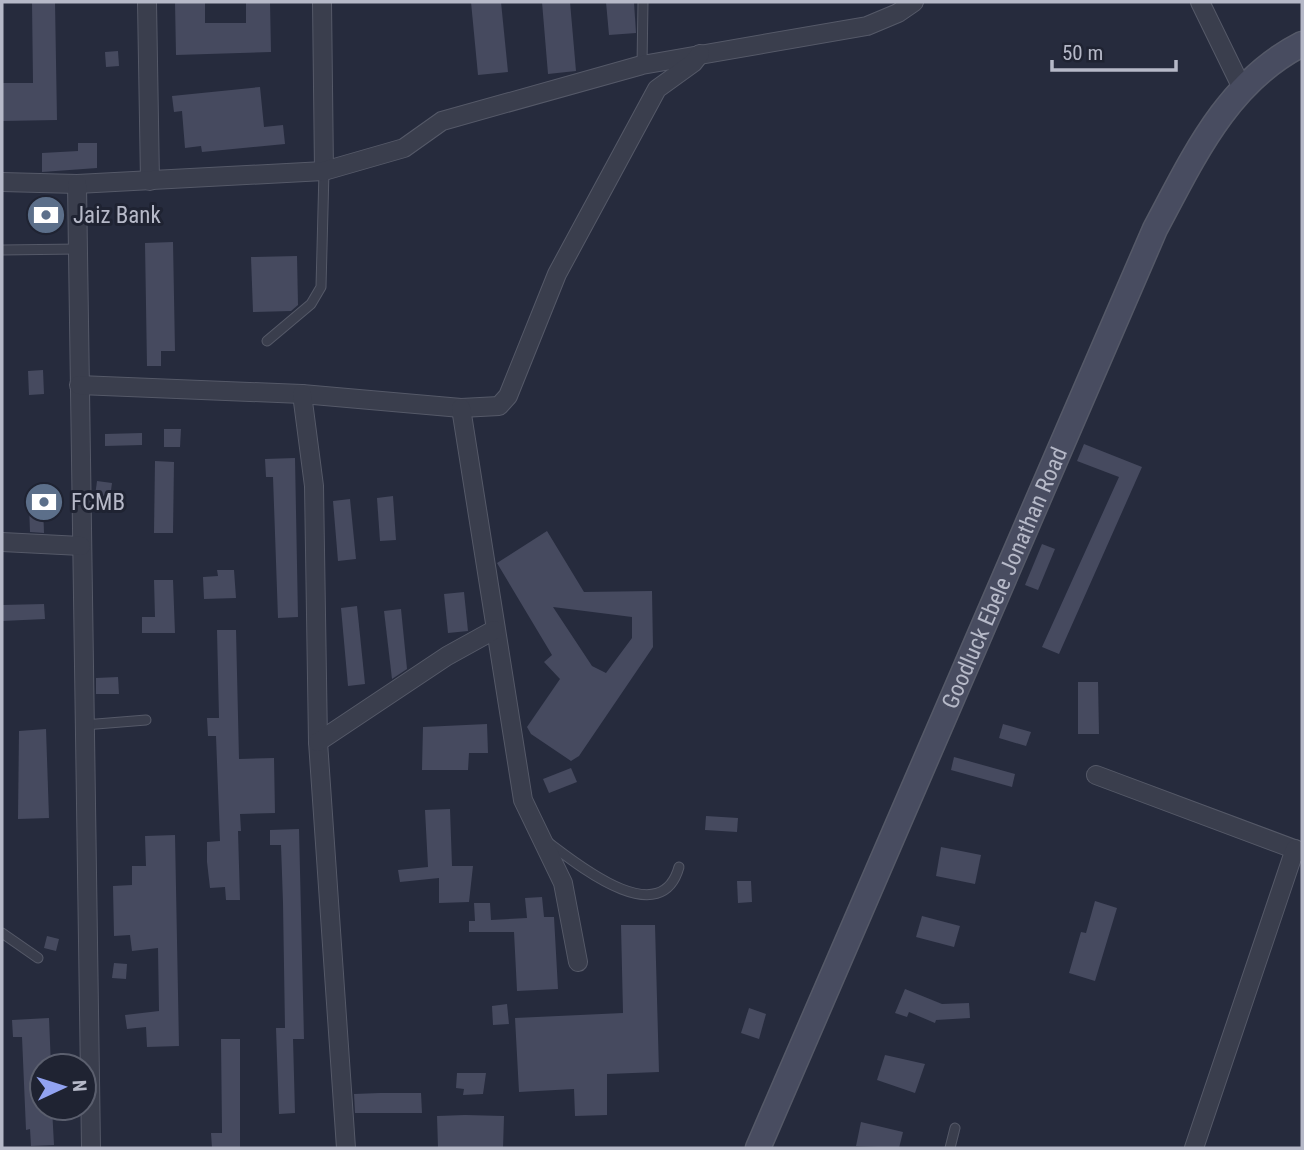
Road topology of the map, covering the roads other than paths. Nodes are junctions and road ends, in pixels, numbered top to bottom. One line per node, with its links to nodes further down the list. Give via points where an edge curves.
1 (147, 2): 11 (street)
2 (322, 2): 10 (street)
3 (643, 2): 8 (lane)
4 (914, 2): 7 (street, via 867,26)
5 (1200, 2): 9 (street)
6 (1302, 44): 9 (main road, Goodluck Ebele Jonathan Road)
7 (700, 54): 8 (street); 19 (street, via 657,89 557,274 505,401 492,407)
8 (642, 65): 10 (street, via 442,121 404,148)
9 (1242, 88): 36 (main road, Goodluck Ebele Jonathan Road, via 1209,128 1155,229)
10 (324, 172): 11 (street); 16 (lane, via 321,287 312,304)
11 (150, 181): 13 (street)
12 (2, 182): 13 (street)
13 (77, 184): 14 (street)
14 (78, 249): 15 (lane); 17 (street)
15 (2, 250)
16 (267, 341)
17 (79, 385): 18 (street); 21 (street)
18 (302, 394): 19 (street); 25 (street, via 314,486)
19 (461, 408): 22 (street)
20 (2, 542): 21 (street)
21 (81, 546): 24 (street)
22 (494, 630): 25 (street); 27 (street, via 523,800)
23 (146, 720): 24 (lane)
24 (84, 725): 34 (street)
25 (317, 743): 35 (street)
26 (1096, 775): 28 (street)
27 (544, 840): 29 (lane, via 596,879 629,892 657,894 671,886); 32 (street, via 563,883)
28 (1298, 850): 38 (street)
29 (680, 867)
30 (2, 933): 31 (lane)
31 (38, 958)
32 (578, 961)
33 (955, 1128): 37 (lane)
34 (91, 1148)
35 (346, 1148)
36 (758, 1148)
37 (950, 1148)
38 (1194, 1148)

